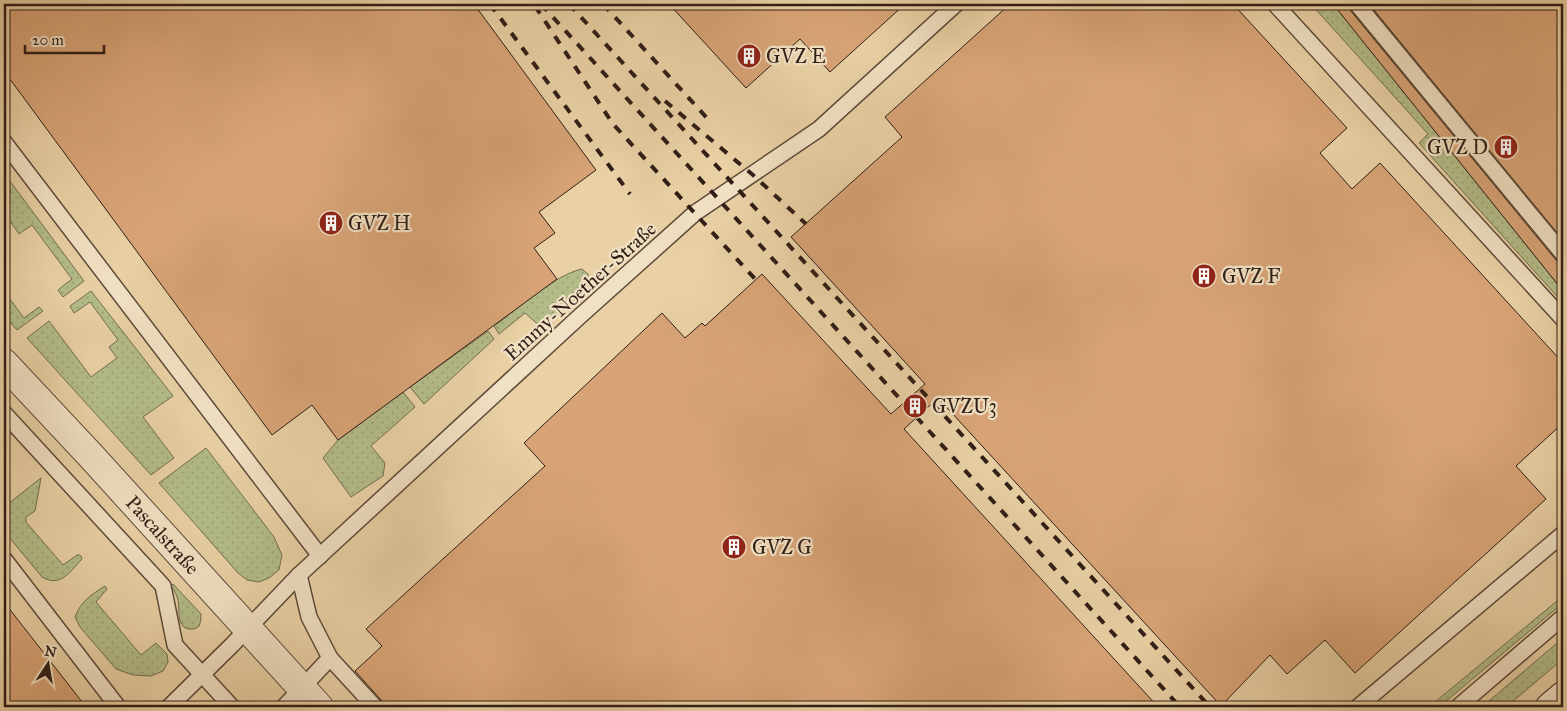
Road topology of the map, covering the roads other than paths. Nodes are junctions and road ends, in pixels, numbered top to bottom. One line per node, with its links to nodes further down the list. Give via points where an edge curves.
1 (956, 4): 10 (lane, Emmy-Noether-Straße, via 819,129 695,213)
2 (1275, 4): 6 (lane)
3 (1357, 4): 5 (lane)
4 (4, 142): 10 (lane)
5 (1563, 254)
6 (1563, 319)
7 (4, 363): 14 (street, Pascalstraße)
8 (4, 414): 16 (lane, via 163,586 175,645)
9 (1563, 534): 23 (lane)
10 (320, 556): 12 (lane, Emmy-Noether-Straße)
11 (4, 559): 20 (lane)
12 (299, 575): 14 (lane, Emmy-Noether-Straße); 15 (lane, via 310,617)
13 (1563, 616): 24 (lane)
14 (247, 628): 16 (lane, Emmy-Noether-Straße); 18 (street, Pascalstraße)
15 (330, 658): 18 (lane); 22 (lane)
16 (202, 674): 19 (lane, Emmy-Noether-Straße); 21 (lane)
17 (1563, 696): 25 (street)
18 (302, 701)
19 (173, 705)
20 (118, 707)
21 (232, 707)
22 (375, 707)
23 (1358, 707)
24 (1458, 707)
25 (1550, 707)

